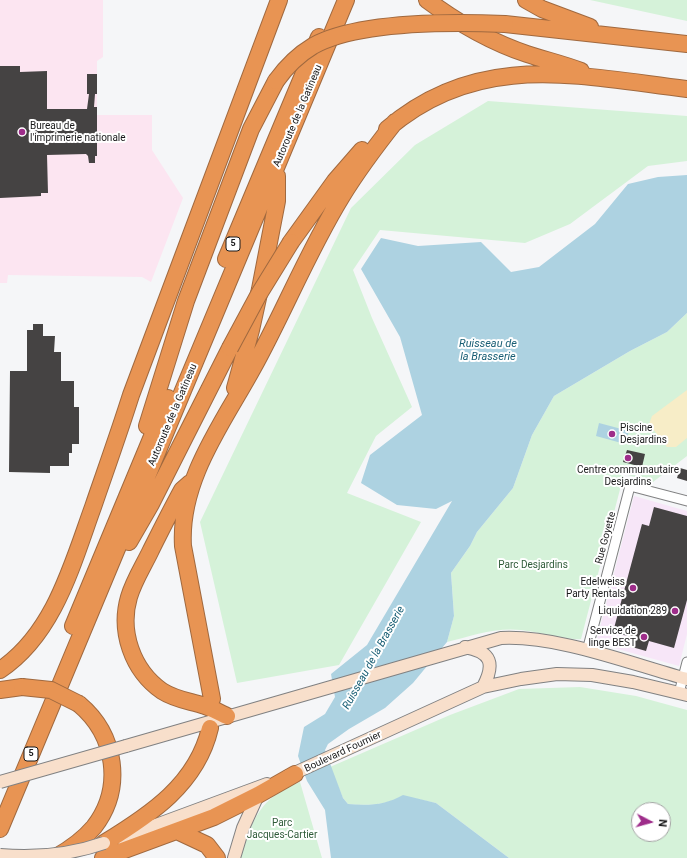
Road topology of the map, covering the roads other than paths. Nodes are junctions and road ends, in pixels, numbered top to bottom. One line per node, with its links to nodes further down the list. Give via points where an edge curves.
1 (278, 0): 14 (highway, via 131,395)
2 (334, 0): 16 (highway, Autoroute de la Gatineau / 5)
3 (346, 0): 11 (highway, Autoroute de la Gatineau / 5)
4 (427, 0): 8 (highway, via 456,21 498,42)
5 (526, 0): 6 (highway)
6 (612, 36): 7 (highway); 12 (highway, bridge, via 505,24 416,25 336,37 300,55 276,81 251,129)
7 (687, 44)
8 (606, 80): 9 (highway); 10 (highway, via 535,74 495,77 441,93)
9 (686, 89)
10 (395, 122): 13 (highway, via 341,197 252,369); 18 (highway, bridge, via 358,154 291,242 259,294 151,504)
11 (277, 167): 13 (highway, via 277,201 260,289 249,340); 18 (highway, Autoroute de la Gatineau / 5)
12 (186, 301): 14 (highway); 16 (highway)
13 (229, 406): 15 (highway)
14 (116, 444): 22 (highway, via 76,555 52,608 31,641)
15 (193, 479): 27 (highway, via 184,517 183,546); 28 (highway, via 182,490 133,586 126,612 126,631 136,662 153,683 178,700 204,705)
16 (130, 488): 33 (highway, Autoroute de la Gatineau / 5)
17 (687, 501): 20 (street, Rue Goyette, via 630,486)
18 (96, 599): 34 (highway, Autoroute de la Gatineau / 5)
19 (464, 647): 20 (main road, via 501,638 522,637); 24 (main road, via 481,652 490,661 490,672); 28 (main road)
20 (588, 651): 23 (main road)
21 (687, 662): 23 (street)
22 (0, 670)
23 (685, 679): 26 (street)
24 (483, 687): 26 (main road, Boulevard Fournier, via 540,676 575,674 612,678); 30 (main road, Boulevard Fournier)
25 (0, 690): 39 (highway, bridge, via 22,687 51,690 61,694 79,704 95,720 106,739 111,758 112,783 104,809 93,827 78,842)
26 (683, 694)
27 (212, 699)
28 (227, 716): 31 (main road, bridge)
29 (210, 728): 36 (highway, via 200,756 181,784 155,810)
30 (295, 774): 32 (highway); 36 (main road, Boulevard Fournier)
31 (0, 782)
32 (258, 795): 35 (highway, via 214,817); 41 (main road, via 243,828)
33 (0, 800)
34 (0, 829)
35 (177, 831): 37 (highway); 40 (highway, via 207,845)
36 (126, 833): 37 (highway)
37 (104, 850): 38 (main road, bridge, via 28,857)
38 (0, 855)
39 (54, 858)
40 (217, 858)
41 (234, 858)

